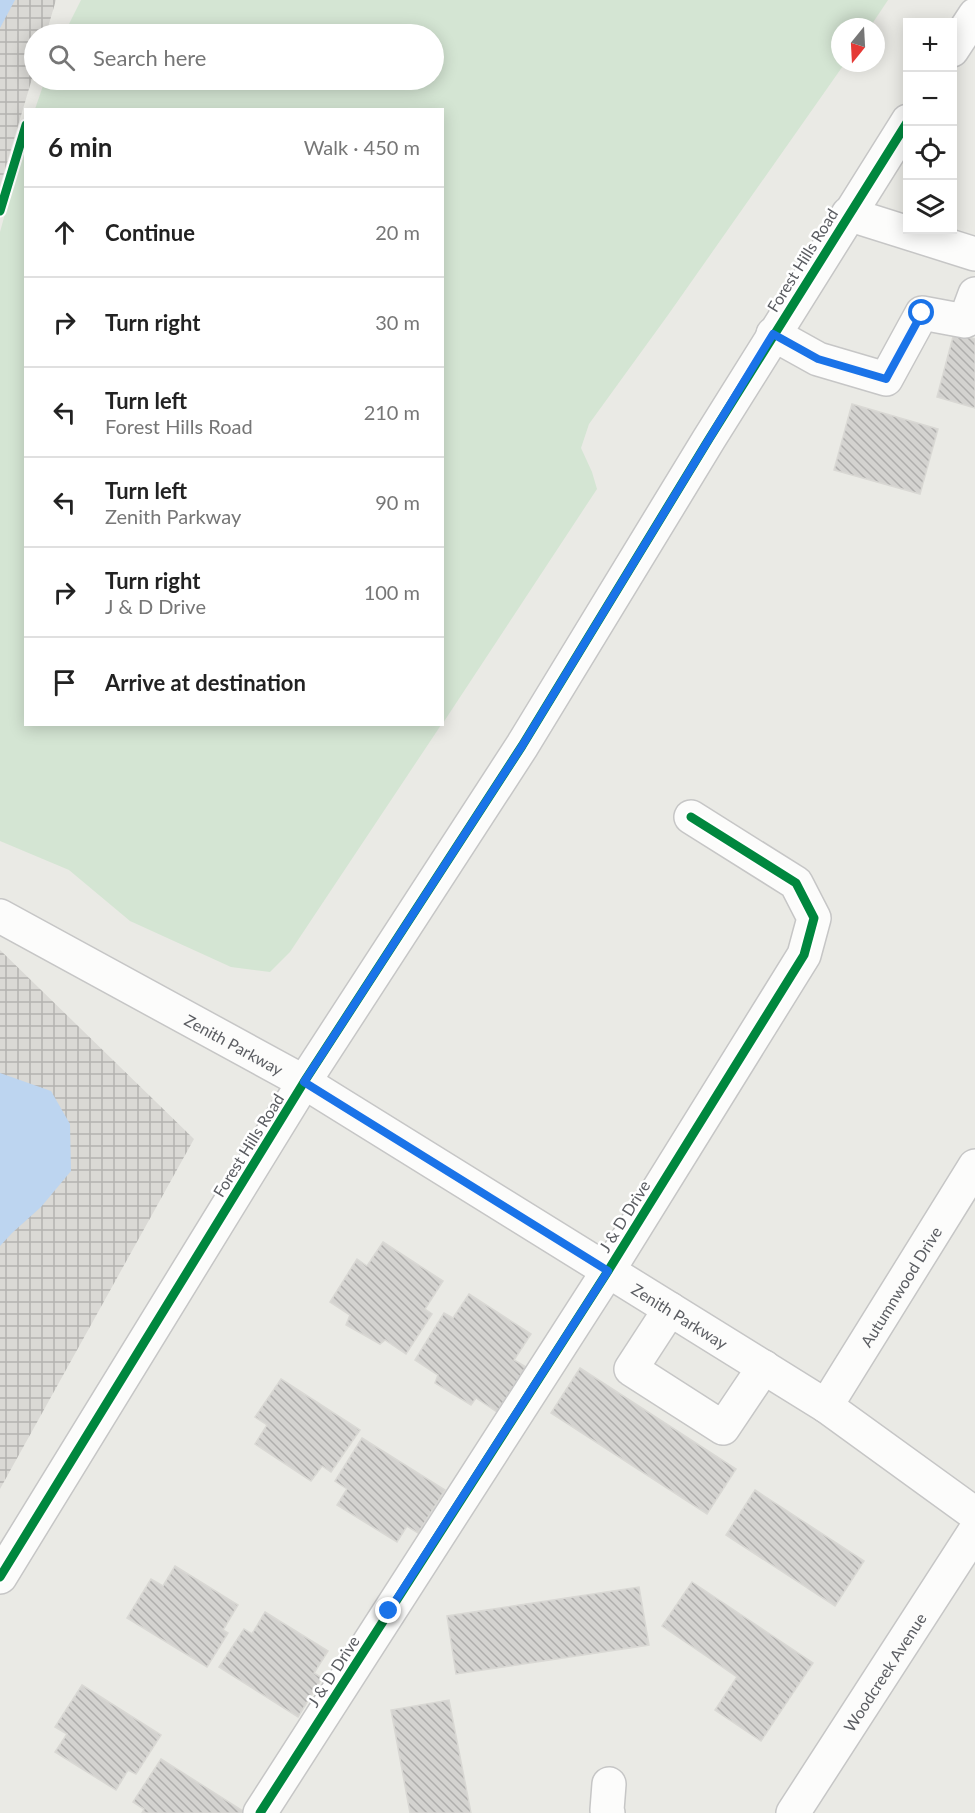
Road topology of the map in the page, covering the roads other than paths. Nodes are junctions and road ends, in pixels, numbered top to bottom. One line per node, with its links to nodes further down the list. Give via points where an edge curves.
1 (975, 15): 2 (street)
2 (957, 42)
3 (905, 126): 4 (street, Forest Hills Road)
4 (848, 214): 5 (street); 7 (street, Forest Hills Road)
5 (975, 254)
6 (972, 313): 7 (street, via 922,313 886,379 818,359)
7 (773, 334): 10 (street, Forest Hills Road, via 522,746)
8 (691, 817): 12 (street, J & D Drive, via 796,883 814,918 804,955)
9 (0, 916): 10 (street, Zenith Parkway)
10 (304, 1082): 12 (street, Zenith Parkway); 18 (street, Forest Hills Road)
11 (975, 1166): 15 (street, Autumnwood Drive)
12 (608, 1271): 13 (street, Zenith Parkway); 19 (street, J & D Drive)
13 (670, 1309): 14 (street, Zenith Parkway); 14 (street, via 631,1369 723,1428)
14 (764, 1367): 15 (street, Zenith Parkway)
15 (826, 1406): 16 (street, Zenith Parkway)
16 (975, 1514)
17 (975, 1531): 20 (street, Woodcreek Avenue)
18 (0, 1577)
19 (260, 1813)
20 (793, 1813)

